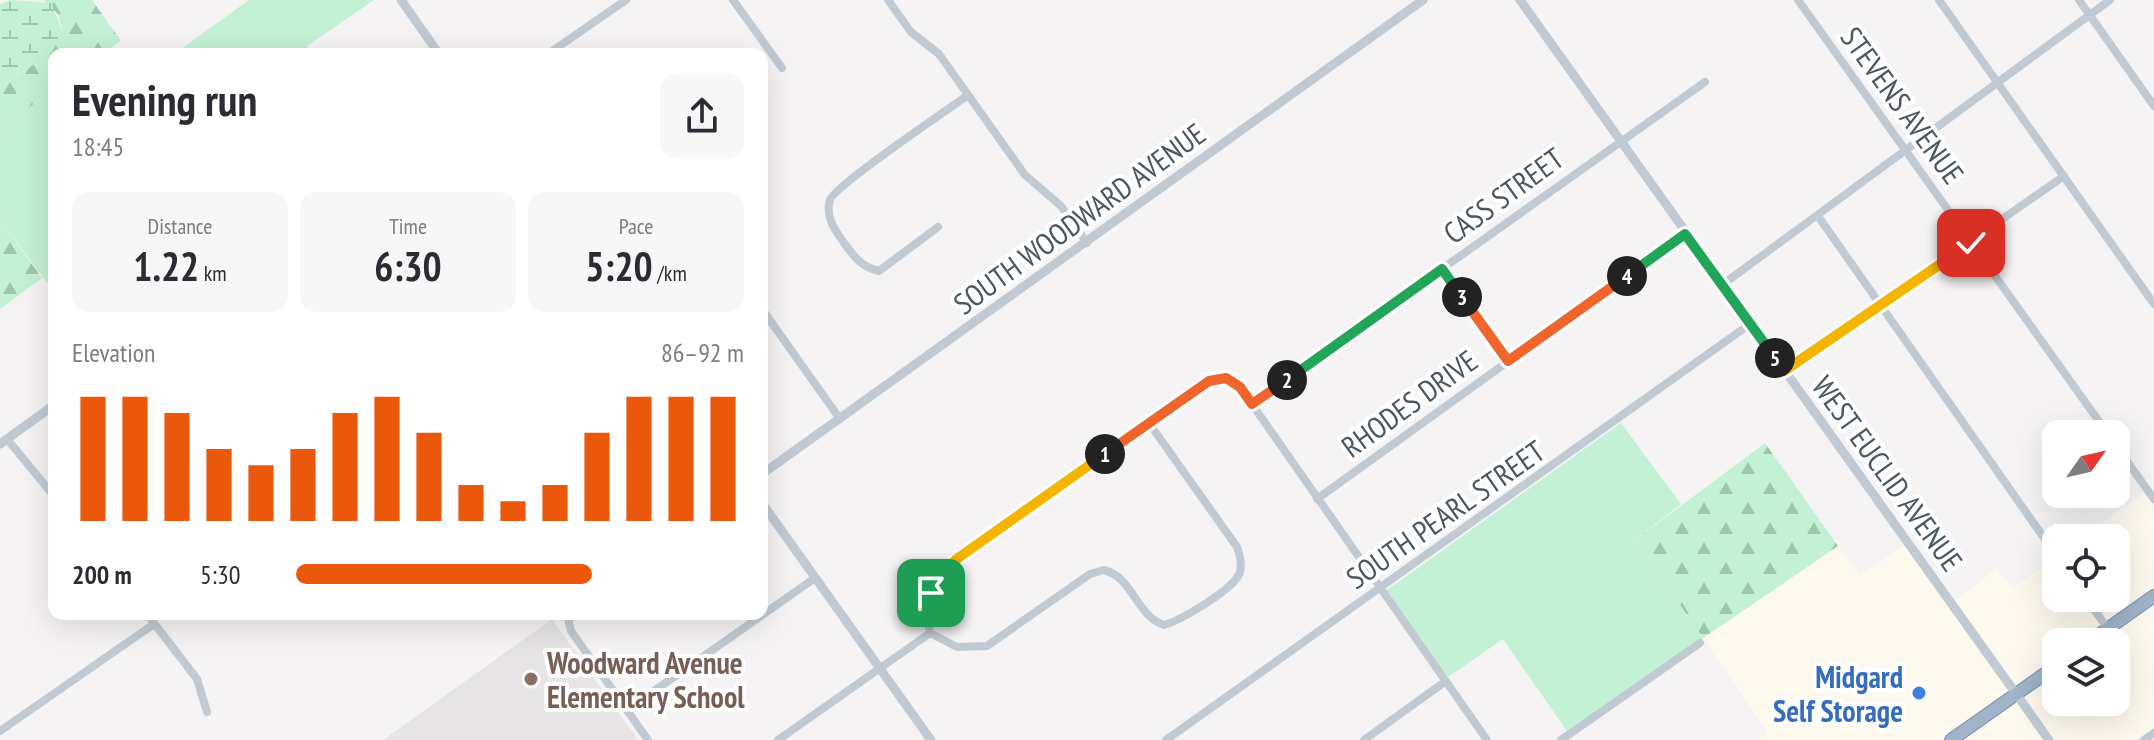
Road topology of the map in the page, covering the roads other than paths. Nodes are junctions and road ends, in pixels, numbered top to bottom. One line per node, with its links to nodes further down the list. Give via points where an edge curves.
1 (401, 0): 12 (street)
2 (626, 0): 13 (street)
3 (733, 0): 14 (street)
4 (888, 0): 19 (street, via 911,32 939,54)
5 (1423, 0): 27 (street, SOUTH WOODWARD AVENUE)
6 (1520, 0): 21 (street, WEST EUCLID AVENUE)
7 (1798, 0): 22 (street, STEVENS AVENUE)
8 (1939, 0): 18 (street)
9 (2079, 0): 11 (street)
10 (2110, 0): 11 (street)
11 (2090, 15): 18 (street); 20 (street)
12 (435, 48)
13 (557, 48)
14 (768, 48)
15 (768, 49): 16 (street)
16 (782, 68)
17 (1705, 82): 21 (street, CASS STREET)
18 (1998, 83): 22 (street); 23 (street)
19 (968, 95): 25 (street, via 831,196 829,204 832,226 866,268 879,271); 27 (street, via 1025,175 1061,206)
20 (2154, 106)
21 (1619, 141): 26 (street, WEST EUCLID AVENUE); 29 (street, CASS STREET)
22 (1906, 151): 24 (street); 28 (street, STEVENS AVENUE)
23 (2064, 176): 28 (street); 31 (street)
24 (1818, 216): 30 (street); 32 (street)
25 (938, 227)
26 (1685, 234): 30 (street, WEST EUCLID AVENUE); 35 (street, RHODES DRIVE)
27 (1087, 243): 39 (street, SOUTH WOODWARD AVENUE)
28 (1971, 243): 32 (street); 40 (street, STEVENS AVENUE)
29 (1442, 269): 35 (street); 37 (street, CASS STREET)
30 (1722, 285): 34 (street, WEST EUCLID AVENUE)
31 (2154, 304)
32 (1881, 305): 36 (street); 49 (street)
33 (768, 317): 39 (street)
34 (1750, 324): 36 (street, WEST EUCLID AVENUE); 51 (street, SOUTH PEARL STREET)
35 (1508, 361): 46 (street, RHODES DRIVE)
36 (1784, 371): 64 (street, WEST EUCLID AVENUE)
37 (1252, 404): 41 (street, via 1226,378 1209,381); 46 (street)
38 (48, 409): 42 (street)
39 (840, 419): 44 (street, SOUTH WOODWARD AVENUE)
40 (2098, 420)
41 (1149, 423): 59 (street, via 958,558 935,583 928,604); 59 (street, via 1237,547 1240,574 1233,584 1164,625 1147,615 1122,580 1104,570 1090,574 987,646 957,647)
42 (4, 442): 45 (street)
43 (2130, 466): 47 (street)
44 (768, 470)
45 (48, 490)
46 (1317, 499): 51 (street)
47 (2154, 499)
48 (768, 511): 50 (street)
49 (2042, 535)
50 (815, 578): 53 (street); 61 (street)
51 (1382, 589): 63 (street); 72 (street, SOUTH PEARL STREET)
52 (2154, 596): 58 (highway)
53 (768, 611)
54 (151, 620): 57 (street)
55 (568, 620): 65 (street)
56 (755, 620): 65 (street)
57 (154, 624): 66 (street, via 197,679); 67 (street)
58 (2109, 628)
59 (930, 633): 61 (street)
60 (1700, 643): 75 (street)
61 (880, 668): 70 (street); 71 (street)
62 (2042, 676): 64 (highway)
63 (1446, 681): 73 (street); 74 (street)
64 (2017, 693): 76 (highway); 77 (street, WEST EUCLID AVENUE)
65 (627, 710): 69 (street)
66 (207, 712)
67 (0, 731)
68 (2154, 733): 78 (street)
69 (648, 740)
70 (778, 740)
71 (931, 740)
72 (1166, 740)
73 (1364, 740)
74 (1487, 740)
75 (1561, 740)
76 (1951, 740)
77 (2049, 740)
78 (2144, 740)

